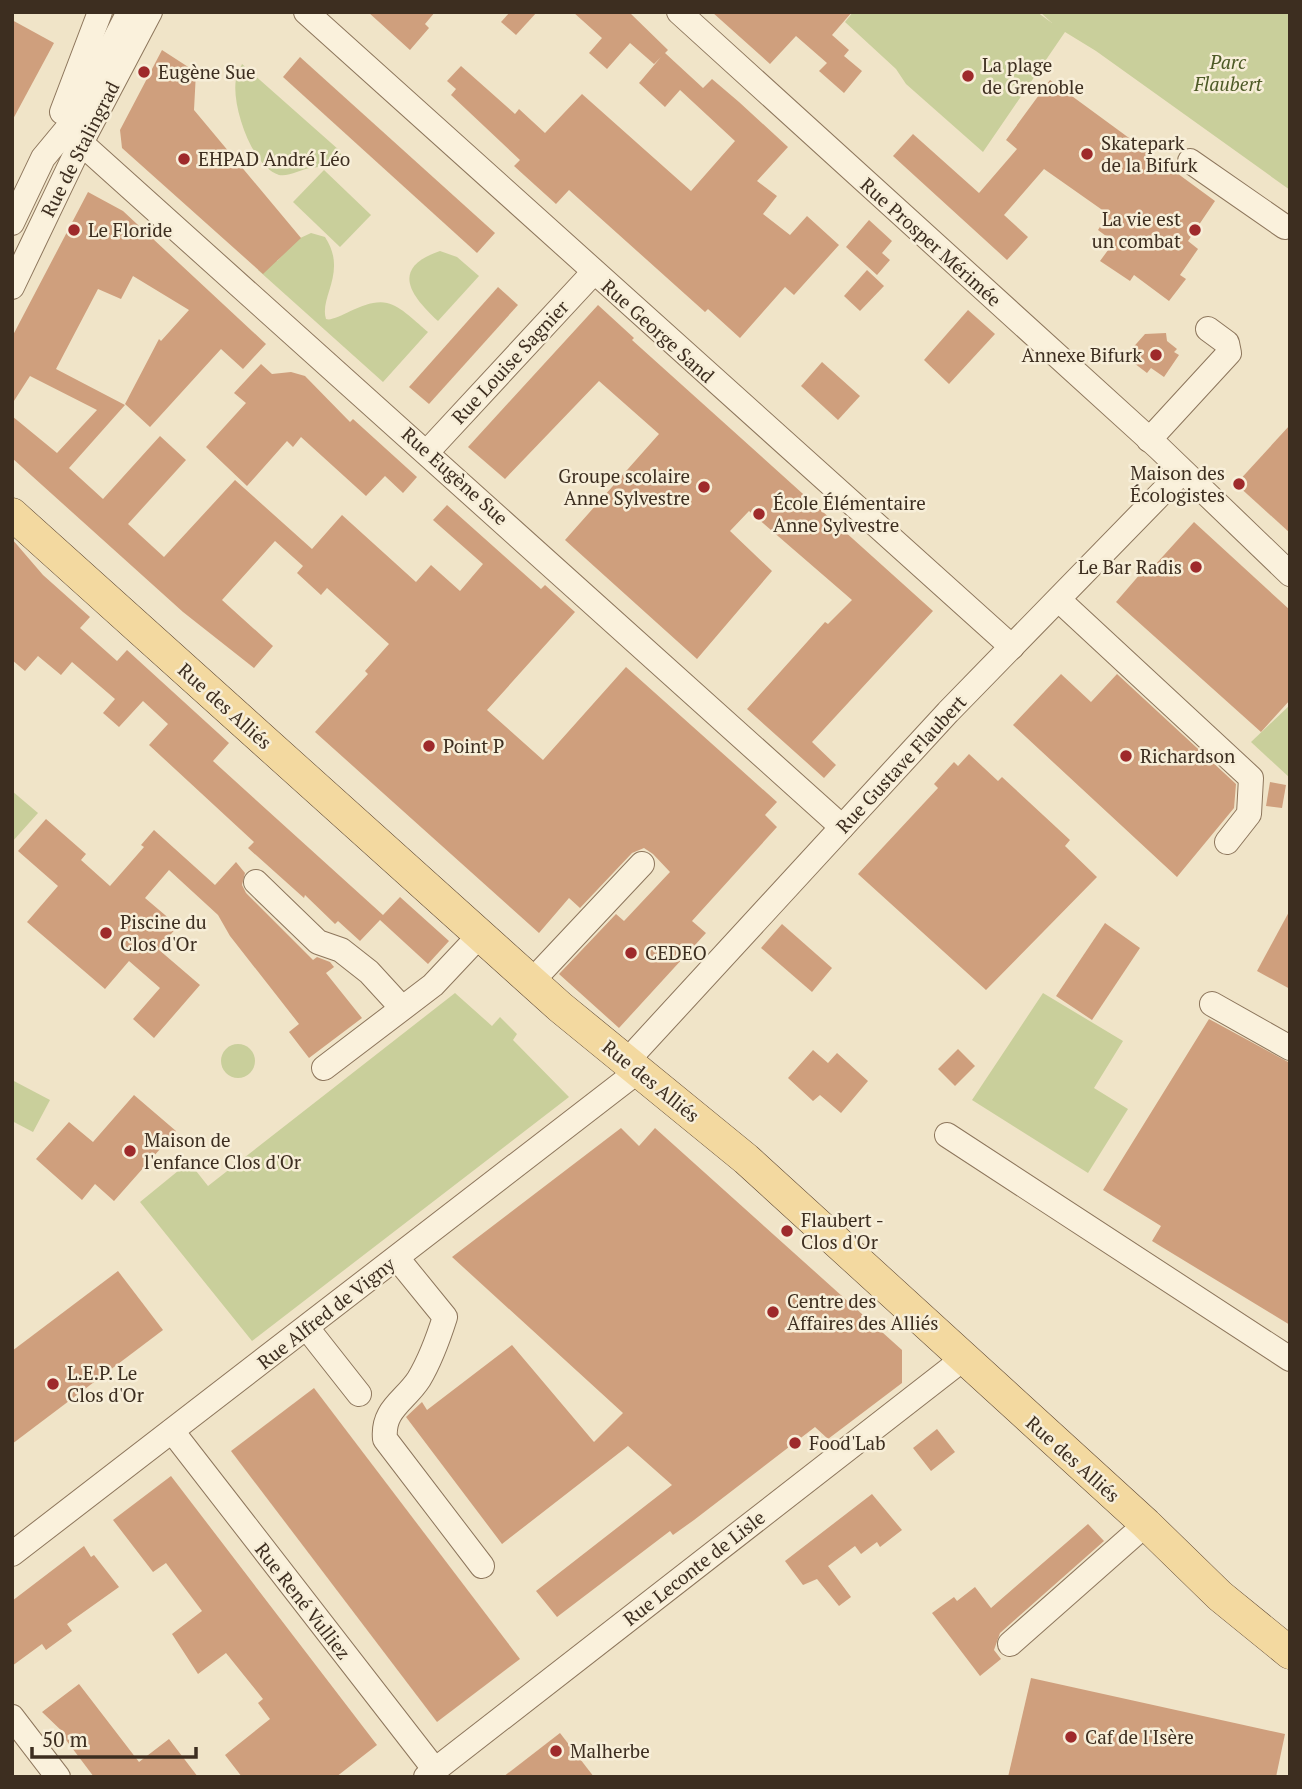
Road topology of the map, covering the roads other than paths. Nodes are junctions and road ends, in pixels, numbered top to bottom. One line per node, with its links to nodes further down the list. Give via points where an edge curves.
1 (100, 12): 7 (street)
2 (129, 12): 6 (street, Rue de Stalingrad)
3 (150, 12): 6 (street, Rue de Stalingrad)
4 (306, 12): 11 (street, Rue George Sand)
5 (679, 12): 14 (street, Rue Prosper Mérimée)
6 (77, 133): 7 (street, Rue de Stalingrad); 12 (street, Rue de Stalingrad); 15 (street, Rue Eugène Sue)
7 (43, 158): 9 (street, Rue de Stalingrad)
8 (1190, 161): 10 (street)
9 (12, 223)
10 (1285, 227)
11 (593, 273): 15 (street, Rue Louise Sagnier); 20 (street, Rue George Sand)
12 (12, 287)
13 (1208, 329): 14 (street, via 1227,342 1229,353)
14 (1149, 440): 16 (street, Rue Prosper Mérimée)
15 (428, 452): 21 (street, Rue Eugène Sue)
16 (1182, 472): 18 (street, Rue Prosper Mérimée); 19 (street, Rue Gustave Flaubert)
17 (12, 514): 25 (main road, Rue des Alliés)
18 (1290, 574)
19 (1059, 600): 20 (street, Rue Gustave Flaubert); 22 (street, via 1251,778 1249,814)
20 (1012, 647): 21 (street, Rue Gustave Flaubert)
21 (842, 827): 30 (street, Rue Gustave Flaubert)
22 (1227, 842)
23 (642, 864): 26 (street)
24 (256, 882): 28 (street, via 318,942 341,950 369,972)
25 (480, 935): 26 (main road, Rue des Alliés); 28 (street, via 433,985)
26 (533, 980): 30 (main road, Rue des Alliés)
27 (1212, 1004): 29 (street)
28 (402, 1008): 31 (street)
29 (1290, 1048)
30 (632, 1066): 33 (street, Rue Alfred de Vigny); 35 (main road, Rue des Alliés, via 746,1159)
31 (324, 1068)
32 (947, 1135): 36 (street)
33 (397, 1258): 34 (street, Rue Alfred de Vigny); 41 (street, via 445,1317 417,1383 395,1403 384,1425 385,1438)
34 (307, 1328): 37 (street); 38 (street, Rue Alfred de Vigny)
35 (963, 1359): 39 (main road, Rue des Alliés); 45 (street, Rue Leconte de Lisle)
36 (1290, 1359)
37 (359, 1394)
38 (172, 1431): 40 (street, Rue Alfred de Vigny); 45 (street, Rue René Vulliez)
39 (1146, 1524): 42 (street); 43 (main road, Rue des Alliés, via 1220,1596)
40 (12, 1554)
41 (482, 1566)
42 (1010, 1644)
43 (1289, 1653)
44 (12, 1717): 46 (street)
45 (430, 1773)
46 (58, 1777)

